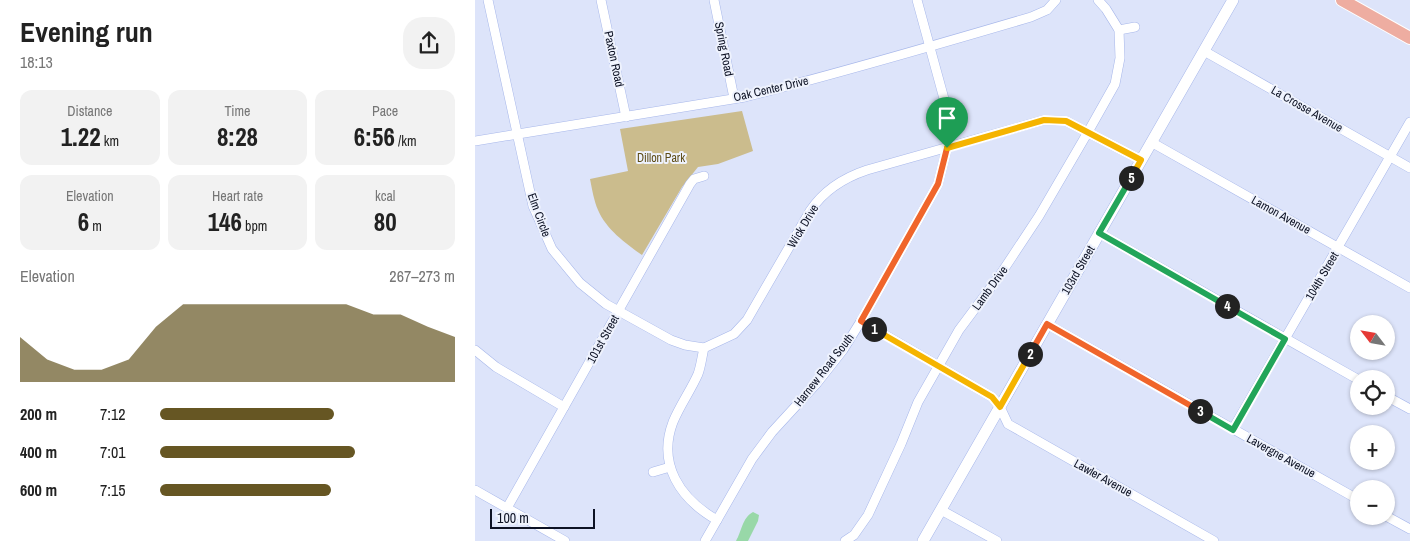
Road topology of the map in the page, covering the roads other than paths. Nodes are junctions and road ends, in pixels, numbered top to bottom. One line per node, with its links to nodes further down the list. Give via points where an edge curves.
1 (489, 0): 18 (street, Elm Circle)
2 (601, 0): 15 (street, Paxton Road)
3 (714, 0): 14 (street, Spring Road)
4 (917, 0): 12 (street, Harnew Road South)
5 (1056, 0): 12 (street, Oak Center Drive, via 1047,10 1031,17)
6 (1098, 0): 10 (street)
7 (1233, 0): 13 (main road, 103rd Street)
8 (1342, 0): 11 (main road)
9 (1135, 27): 10 (street)
10 (1119, 30): 17 (street, Lamb Drive, via 1120,58 1115,84)
11 (1410, 38)
12 (930, 47): 14 (street, Oak Center Drive); 21 (street, Harnew Road South, via 949,117)
13 (1203, 51): 20 (main road, 103rd Street); 22 (street, La Crosse Avenue)
14 (734, 98): 15 (street, Oak Center Drive)
15 (626, 117): 18 (street, Oak Center Drive)
16 (1410, 122): 22 (street, 104th Street)
17 (1089, 132): 21 (street, Wick Drive, via 1066,121 1044,120); 23 (street, Wick Drive); 35 (street, Lamb Drive, via 1015,253 959,330)
18 (517, 134): 19 (street, Oak Center Drive); 29 (street, Elm Circle, via 533,206 552,249 580,283)
19 (475, 141)
20 (1151, 142): 23 (main road, 103rd Street); 27 (street, Lamon Avenue)
21 (947, 148): 30 (street, Harnew Road South, via 938,184); 33 (street, Wick Drive, via 855,174 824,194 810,211 747,320 734,334)
22 (1390, 157): 24 (street, La Crosse Avenue); 27 (street, 104th Street)
23 (1141, 160): 26 (main road, 103rd Street)
24 (1410, 168)
25 (704, 176): 29 (street, 101st Street, via 690,184)
26 (1099, 233): 31 (main road, 103rd Street); 32 (street)
27 (1339, 247): 28 (street, Lamon Avenue); 32 (street, 104th Street)
28 (1410, 288)
29 (618, 311): 33 (street, Elm Circle, via 671,340); 39 (street, 101st Street)
30 (861, 321): 35 (street, Lawler Avenue); 48 (street, Harnew Road South, via 817,383 752,459)
31 (1047, 324): 38 (main road, 103rd Street); 41 (street, Lavergne Avenue)
32 (1285, 339): 36 (street); 41 (street, 104th Street)
33 (704, 348): 42 (street, via 699,372 671,430)
34 (475, 350): 39 (street, via 495,367)
35 (939, 365): 38 (street, Lawler Avenue, via 992,397); 53 (street, Lamb Drive, via 918,402 868,515 854,535)
36 (1350, 375)
37 (1395, 401): 40 (street)
38 (1000, 407): 47 (main road, 103rd Street); 56 (street, Lawler Avenue, via 1008,424)
39 (564, 408): 46 (street, 101st Street)
40 (1410, 409)
41 (1233, 430): 45 (street, Lavergne Avenue)
42 (669, 467): 43 (street); 48 (street, via 691,502)
43 (653, 472)
44 (475, 490): 46 (street)
45 (1350, 495)
46 (507, 508): 51 (street)
47 (941, 510): 54 (main road, 103rd Street); 55 (street)
48 (717, 520): 52 (street, Harnew Road South)
49 (1395, 521): 50 (street)
50 (1410, 529)
51 (565, 541)
52 (705, 541)
53 (845, 541)
54 (923, 541)
55 (997, 541)
56 (1214, 541)

